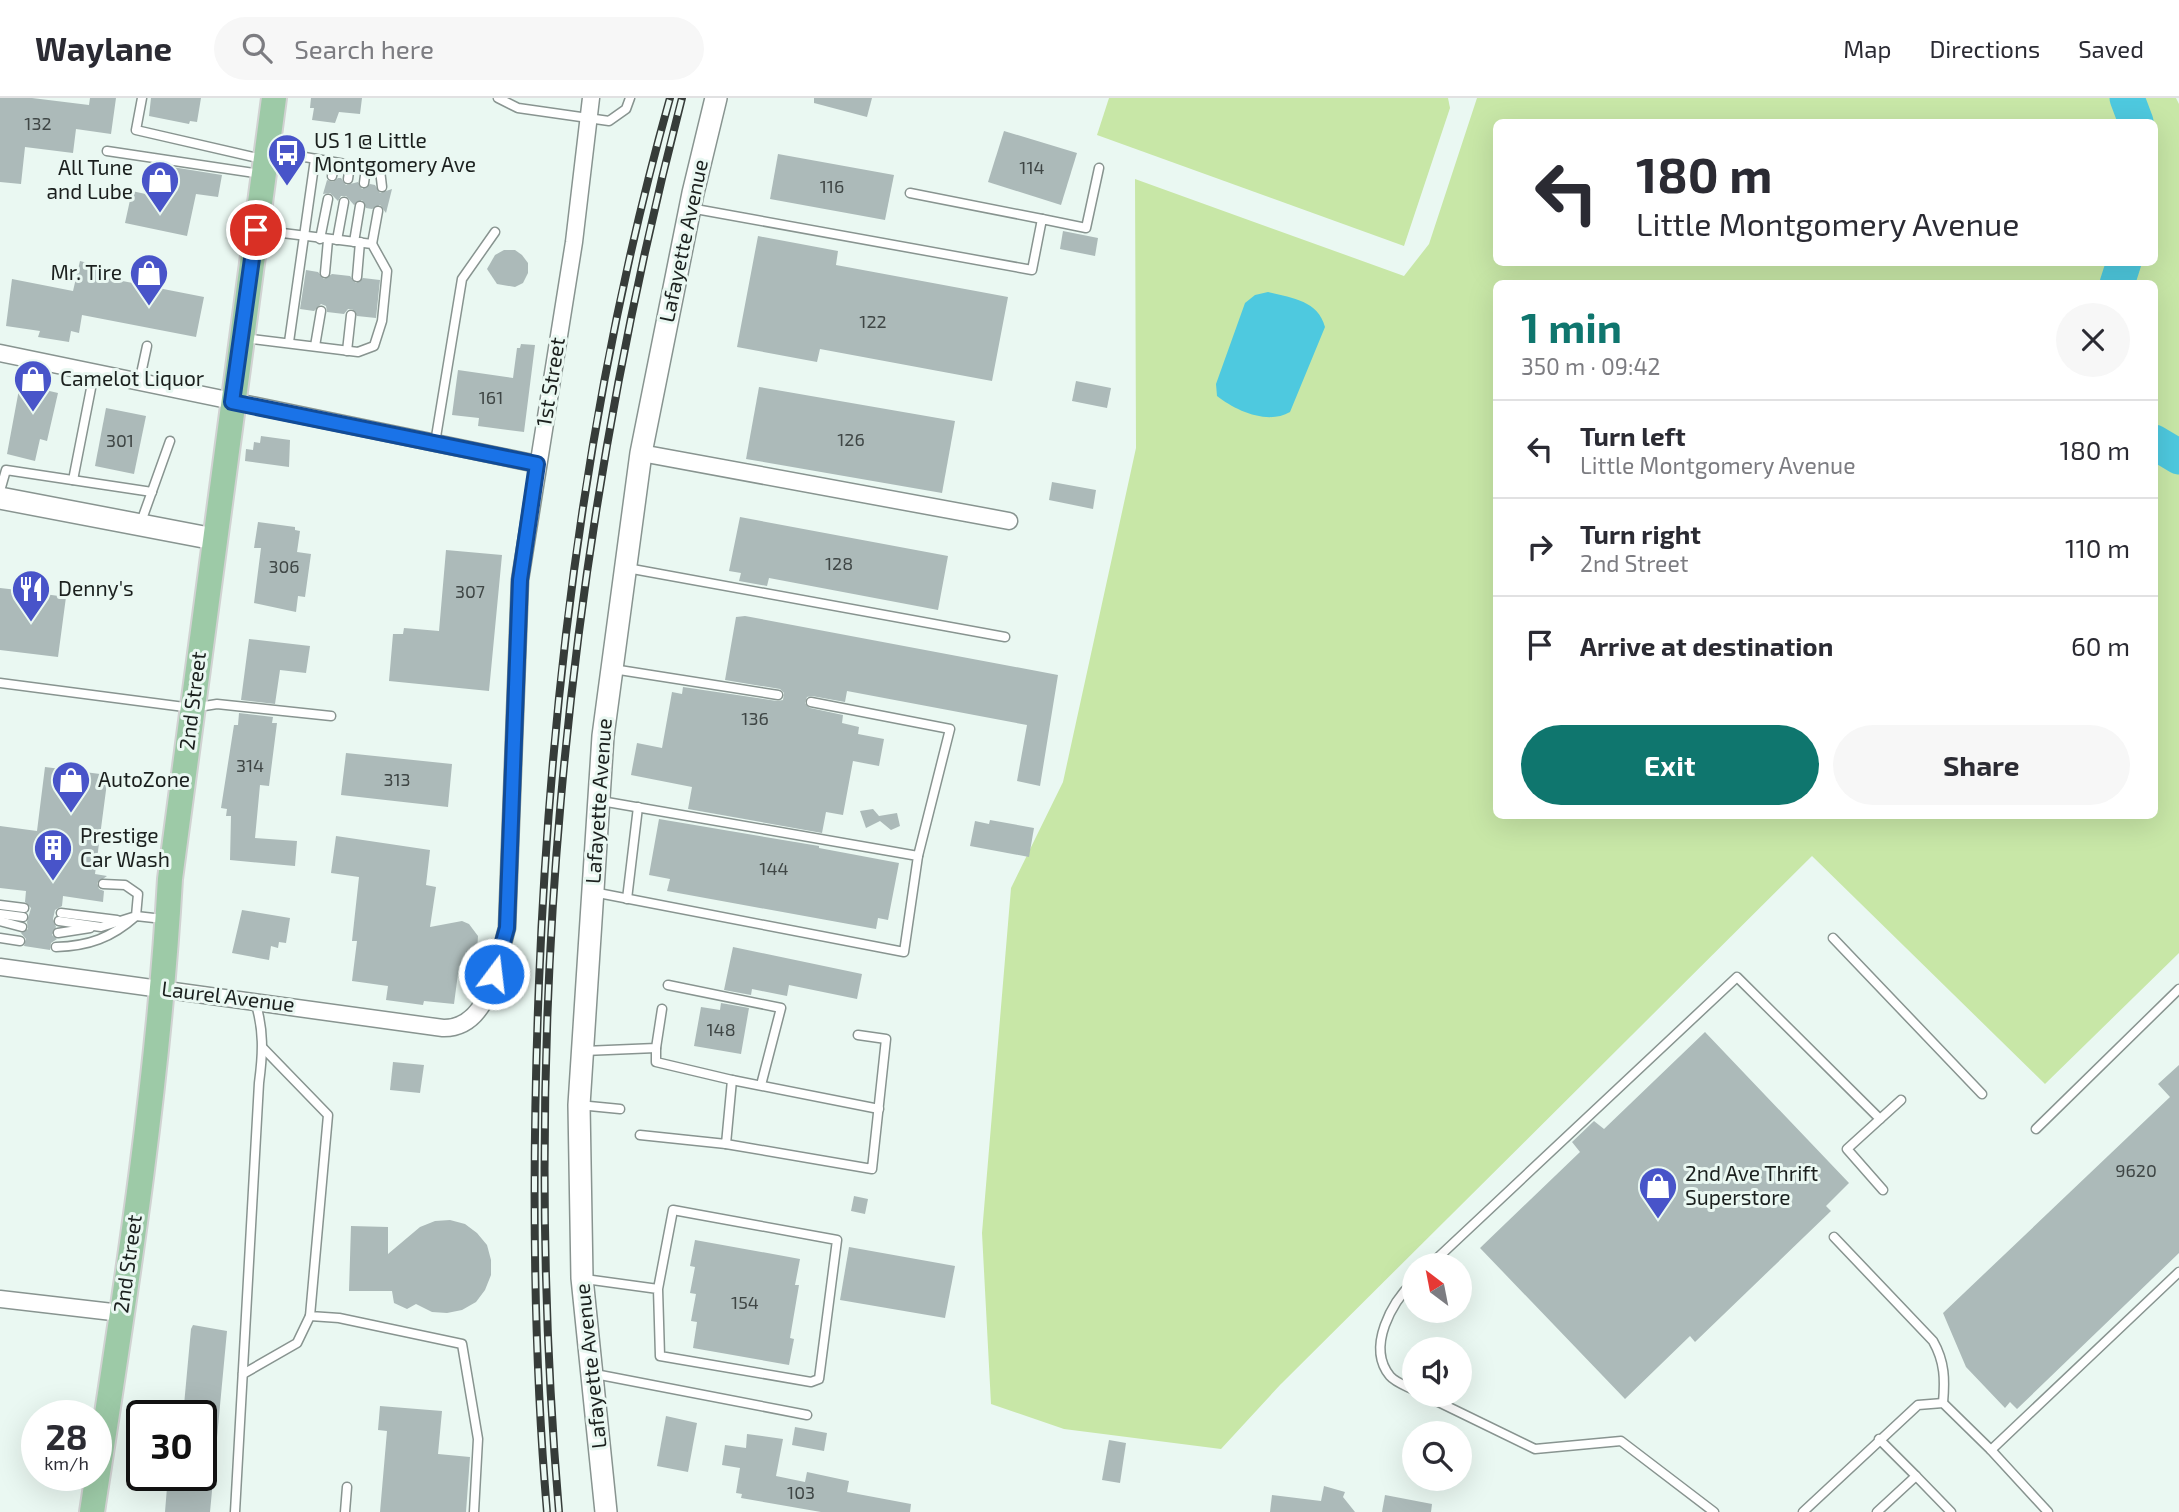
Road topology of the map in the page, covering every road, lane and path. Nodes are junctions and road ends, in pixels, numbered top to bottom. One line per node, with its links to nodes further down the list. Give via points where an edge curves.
1 (142, 98): 10 (lane, via 136,130)
2 (274, 98): 10 (main road, 2nd Street)
3 (498, 98): 7 (lane, via 518,108)
4 (591, 98): 7 (street, 1st Street)
5 (630, 98): 7 (lane, via 619,117)
6 (716, 98): 23 (street, Lafayette Avenue)
7 (589, 120): 48 (street, 1st Street)
8 (107, 152): 10 (lane)
9 (315, 159): 10 (lane); 11 (lane); 28 (lane)
10 (265, 162): 26 (main road, 2nd Street)
11 (335, 163): 12 (lane); 15 (lane)
12 (349, 165): 13 (lane); 16 (lane)
13 (366, 168): 17 (lane); 18 (lane, via 380,170)
14 (1099, 168): 25 (lane, via 1086,228)
15 (332, 176)
16 (348, 179)
17 (364, 183)
18 (382, 187)
19 (910, 193): 25 (lane)
20 (328, 199): 29 (lane)
21 (344, 202): 29 (lane)
22 (360, 206): 30 (lane)
23 (690, 208): 25 (lane, via 1032,270); 47 (street, Lafayette Avenue)
24 (378, 211): 31 (lane)
25 (1042, 219)
26 (256, 230): 28 (lane); 36 (main road, 2nd Street)
27 (495, 232): 46 (lane, via 462,279)
28 (303, 236): 29 (lane); 37 (lane)
29 (328, 240): 30 (lane); 32 (lane)
30 (357, 242): 31 (lane); 33 (lane)
31 (372, 244): 40 (lane, via 387,271 382,321 374,346)
32 (325, 273)
33 (357, 277)
34 (321, 311): 39 (lane)
35 (351, 315): 40 (lane)
36 (241, 338): 37 (lane); 44 (main road, 2nd Street)
37 (289, 342): 39 (lane)
38 (147, 346): 43 (lane)
39 (316, 346): 40 (lane)
40 (347, 351)
41 (0, 353): 42 (street)
42 (94, 373): 43 (street); 49 (lane)
43 (139, 383): 44 (street)
44 (232, 402): 46 (street); 55 (main road, 2nd Street)
45 (170, 441): 51 (lane)
46 (435, 443): 48 (street)
47 (641, 453): 53 (street); 56 (street, Lafayette Avenue)
48 (537, 464): 89 (street, 1st Street, via 520,580 507,928 481,1007)
49 (73, 480): 50 (lane, via 6,470); 51 (lane)
50 (0, 491)
51 (152, 492): 54 (lane)
52 (0, 498): 54 (street)
53 (1009, 521)
54 (140, 525): 55 (street)
55 (214, 540): 62 (main road, 2nd Street)
56 (624, 567): 57 (lane); 58 (street, Lafayette Avenue)
57 (1005, 637)
58 (611, 668): 60 (lane); 64 (street, Lafayette Avenue)
59 (0, 683): 62 (lane)
60 (778, 695)
61 (811, 702): 66 (lane, via 950,729)
62 (192, 708): 63 (lane, via 217,704); 73 (main road, 2nd Street)
63 (331, 716)
64 (598, 800): 65 (lane); 68 (street, Lafayette Avenue)
65 (638, 807): 66 (lane); 69 (lane)
66 (918, 856): 69 (lane, via 904,952)
67 (103, 884): 72 (lane, via 125,885 138,894)
68 (592, 892): 69 (lane); 93 (street, Lafayette Avenue)
69 (626, 898)
70 (0, 905): 71 (lane, via 24,912)
71 (0, 914)
72 (136, 916): 73 (lane); 74 (lane); 82 (lane, via 96,943)
73 (168, 919): 85 (main road, 2nd Street)
74 (118, 920): 77 (lane); 77 (lane, via 60,917)
75 (0, 922): 76 (lane)
76 (22, 927)
77 (102, 927): 78 (lane)
78 (58, 933)
79 (0, 938): 81 (lane)
80 (1833, 938): 96 (lane)
81 (20, 941)
82 (56, 947)
83 (0, 967): 85 (street, Laurel Avenue)
84 (668, 985): 95 (lane, via 781,1008)
85 (163, 989): 87 (street, Laurel Avenue); 113 (main road, 2nd Street)
86 (2179, 989): 102 (lane)
87 (255, 1001): 89 (street, Laurel Avenue); 91 (lane)
88 (662, 1009): 92 (lane)
89 (456, 1027)
90 (858, 1035): 100 (lane, via 886,1039)
91 (263, 1048): 114 (lane, via 328,1115); 116 (lane)
92 (656, 1048): 93 (lane); 94 (lane, via 656,1062)
93 (582, 1051): 98 (street, Lafayette Avenue)
94 (732, 1080): 95 (lane); 104 (lane)
95 (761, 1085): 100 (lane)
96 (1982, 1094)
97 (1901, 1100): 101 (lane)
98 (579, 1105): 99 (lane); 109 (street, Lafayette Avenue)
99 (620, 1109)
100 (879, 1109): 104 (lane, via 872,1169)
101 (1880, 1119): 105 (lane, via 1846,1149); 107 (lane, via 1737,977)
102 (2036, 1129)
103 (640, 1135): 104 (lane)
104 (726, 1144)
105 (1883, 1190)
106 (1834, 1237): 118 (lane, via 1933,1341 1945,1376)
107 (1443, 1253)
108 (2179, 1272): 122 (lane)
109 (582, 1278): 110 (lane); 115 (street, Lafayette Avenue)
110 (658, 1289): 110 (lane, via 673,1210 837,1240 819,1379 811,1382 660,1356)
111 (1402, 1292): 117 (lane, via 1381,1341 1382,1360 1391,1378)
112 (0, 1299): 113 (street)
113 (121, 1313): 125 (main road, 2nd Street)
114 (310, 1316): 116 (lane, via 297,1343); 129 (lane, via 462,1344 478,1439)
115 (592, 1373): 120 (lane); 130 (street, Lafayette Avenue)
116 (243, 1374): 127 (lane)
117 (1402, 1384)
118 (1943, 1403): 121 (lane, via 1919,1405); 122 (lane)
119 (1449, 1407): 131 (lane, via 1535,1449 1621,1441)
120 (807, 1415)
121 (1879, 1439): 123 (lane); 132 (lane)
122 (1991, 1450): 126 (lane)
123 (1916, 1475): 133 (lane); 134 (lane)
124 (347, 1488): 128 (lane)
125 (96, 1504)
126 (2046, 1511)
127 (235, 1512)
128 (345, 1512)
129 (474, 1512)
130 (606, 1512)
131 (1714, 1512)
132 (1803, 1512)
133 (1877, 1512)
134 (1951, 1512)

